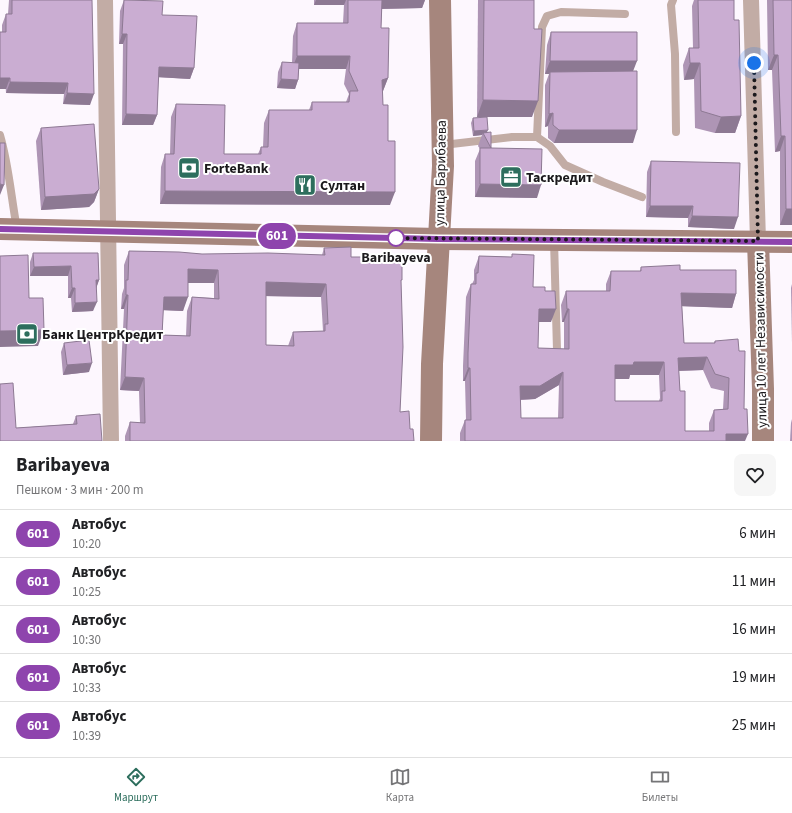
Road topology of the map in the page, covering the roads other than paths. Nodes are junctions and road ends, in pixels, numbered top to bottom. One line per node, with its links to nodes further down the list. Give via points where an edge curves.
1 (105, 0): 12 (street)
2 (440, 0): 9 (main road, улица Барибаева)
3 (673, 0): 6 (lane, via 671,5 675,54)
4 (751, 0): 15 (street, улица 10 лет Независимости)
5 (625, 14): 8 (lane, via 561,12 546,16 542,27 543,80)
6 (676, 132)
7 (0, 135): 11 (lane, via 7,159 10,194)
8 (537, 137): 9 (lane, via 512,137); 10 (lane, via 550,146 565,165)
9 (442, 145): 13 (main road, улица Барибаева)
10 (642, 197)
11 (8, 229): 12 (main road)
12 (107, 232): 13 (main road); 18 (street)
13 (438, 239): 14 (main road); 19 (main road, улица Барибаева)
14 (554, 240): 15 (main road); 17 (lane)
15 (758, 241): 16 (main road); 20 (main road, улица 10 лет Независимости)
16 (792, 242)
17 (557, 350)
18 (111, 441)
19 (431, 441)
20 (763, 441)

